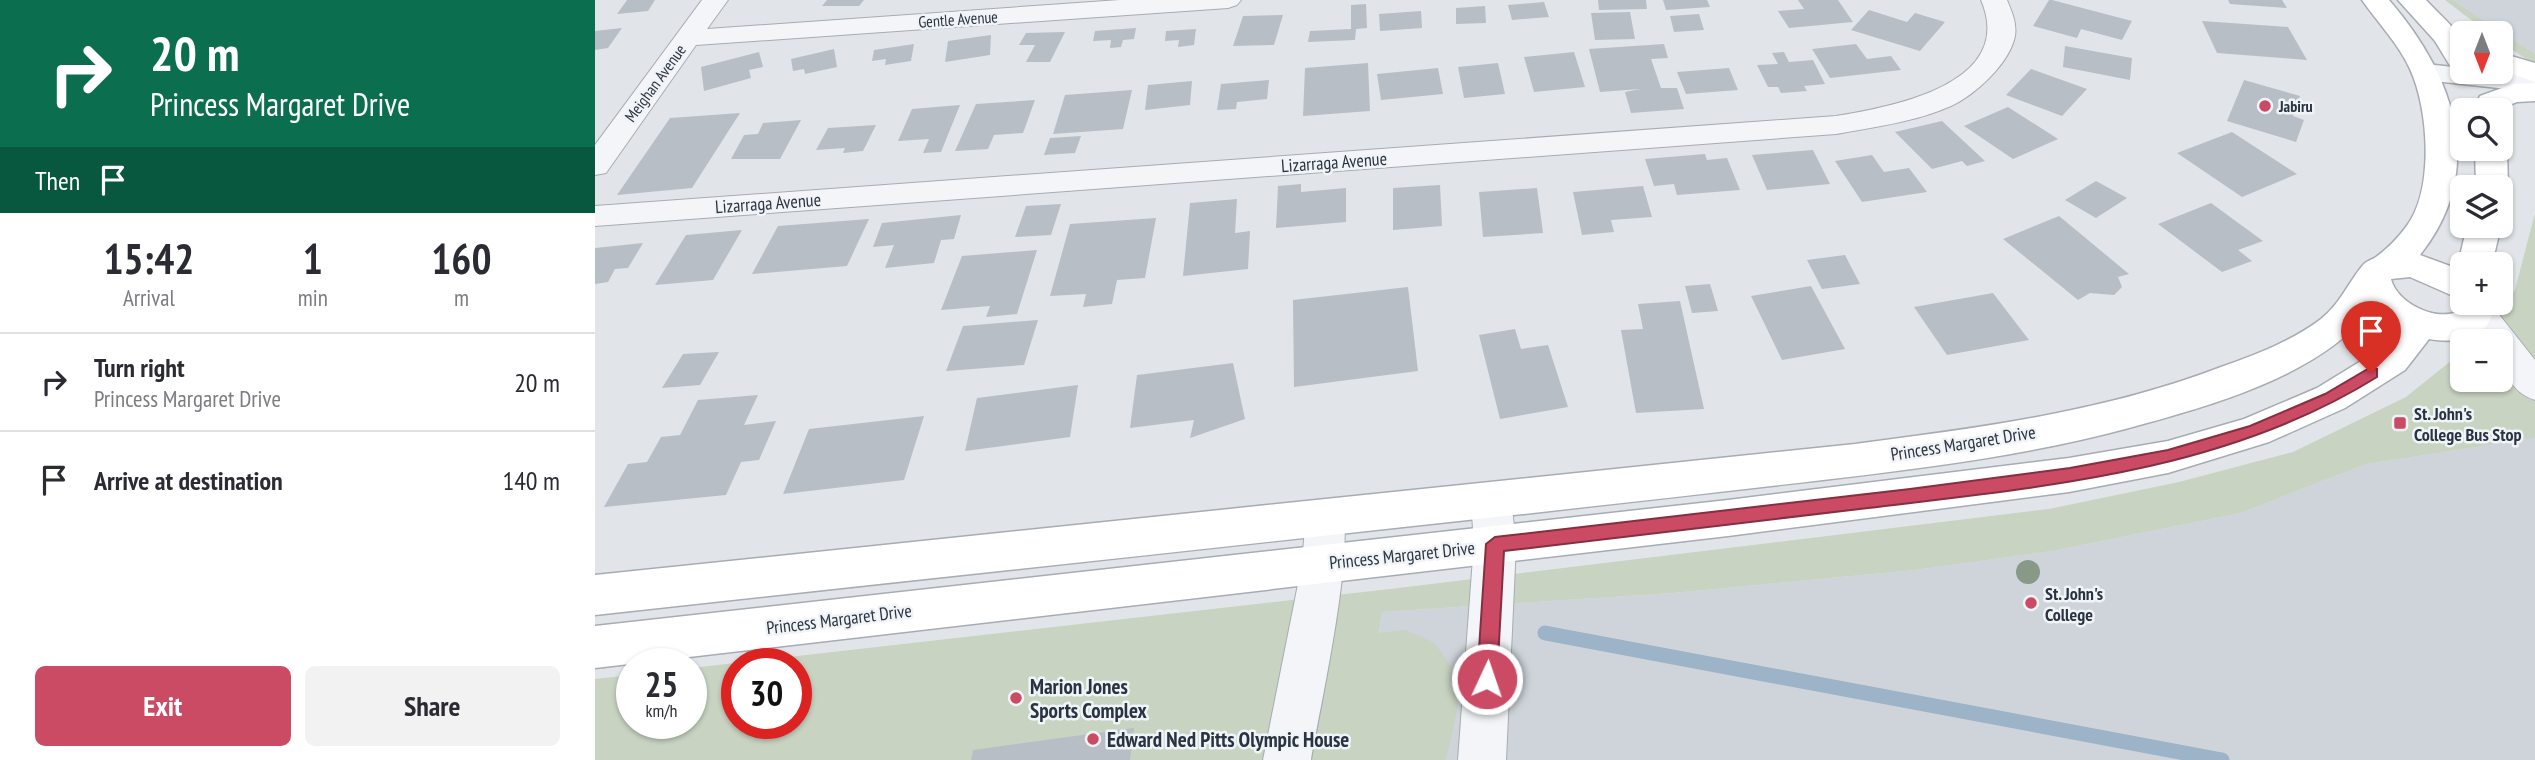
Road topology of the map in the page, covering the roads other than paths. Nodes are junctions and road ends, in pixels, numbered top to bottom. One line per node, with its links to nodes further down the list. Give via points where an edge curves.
1 (715, 0): 7 (street, Meighan Avenue)
2 (1228, 0): 7 (street, Gentle Avenue)
3 (1994, 0): 18 (street, Lizarraga Avenue, via 2000,10 2003,38 1989,64 1943,99 1894,115 1836,125)
4 (2375, 0): 11 (main road, Princess Margaret Drive, via 2404,34)
5 (2413, 0): 6 (main road); 8 (main road)
6 (2450, 29)
7 (688, 38): 17 (street, Meighan Avenue)
8 (2450, 43)
9 (2513, 65): 12 (main road)
10 (2450, 72): 11 (street)
11 (2426, 73): 19 (main road, Princess Margaret Drive, via 2442,135 2440,189 2412,247)
12 (2535, 73)
13 (2513, 79): 14 (street)
14 (2535, 83)
15 (2535, 92): 16 (main road)
16 (2500, 98)
17 (595, 166)
18 (595, 216)
19 (2380, 273): 20 (main road, via 2418,266 2436,272); 21 (main road, via 2381,298 2391,307); 25 (main road, Princess Margaret Drive, via 2337,325 2287,355 2211,389 2131,412 1895,454)
20 (2450, 301)
21 (2450, 314)
22 (2457, 315): 24 (street); 27 (main road, Princess Margaret Drive, via 2330,398 2255,431 2168,457 1910,496)
23 (2513, 373): 24 (street)
24 (2535, 389)
25 (1490, 499): 26 (main road, Princess Margaret Drive); 27 (street)
26 (1326, 516): 28 (street); 29 (main road, Princess Margaret Drive)
27 (1495, 544): 28 (main road, Princess Margaret Drive); 32 (street)
28 (1323, 564): 30 (main road, Princess Margaret Drive); 31 (street)
29 (595, 595)
30 (595, 647)
31 (1287, 760)
32 (1482, 760)

